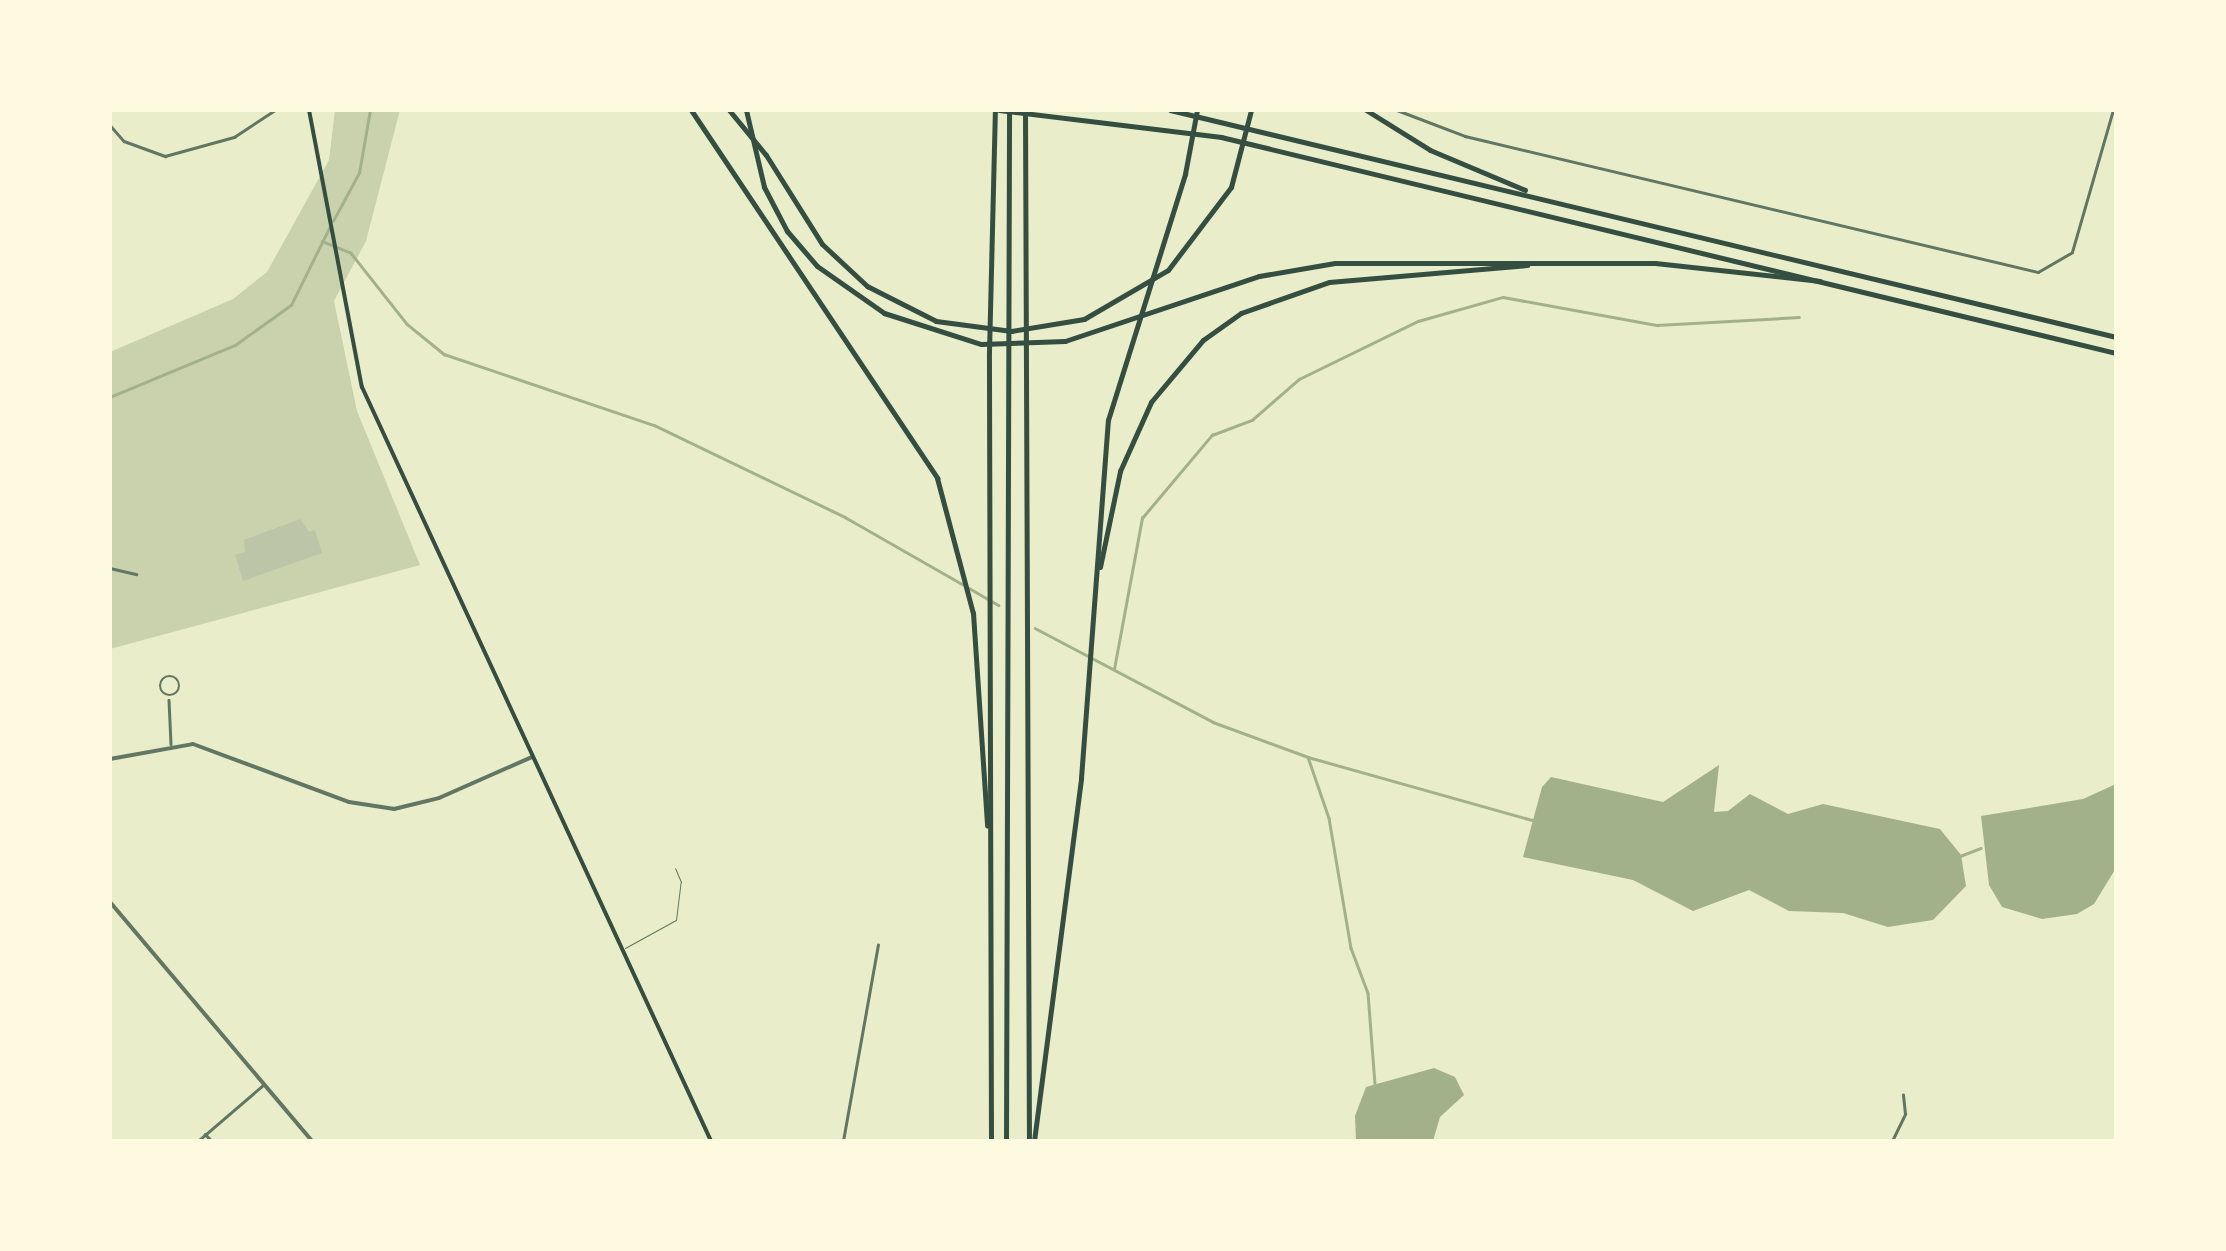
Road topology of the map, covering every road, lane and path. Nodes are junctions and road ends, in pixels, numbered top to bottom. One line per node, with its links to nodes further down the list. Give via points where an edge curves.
1 (276, 110): 15 (street, via 234,137 164,156 124,140)
2 (309, 110): 26 (main road, via 362,387)
3 (690, 110): 30 (highway, via 916,440 960,553 973,613)
4 (729, 110): 11 (highway, via 822,244 867,286 936,321 1011,331 1100,313 1168,270 1231,187)
5 (746, 110): 17 (highway, via 758,171 787,231 836,285 918,329 981,344 1065,341 1258,276 1335,263)
6 (996, 110): 18 (highway, via 1221,138); 30 (highway, via 988,352)
7 (1009, 110): 42 (highway)
8 (1025, 110): 43 (highway)
9 (1170, 110): 16 (highway)
10 (1197, 110): 23 (highway, via 1193,143 1108,420)
11 (1251, 110)
12 (1366, 110): 16 (highway, via 1430,150)
13 (1397, 110): 14 (street, via 1465,136 2038,272 2072,252)
14 (2113, 110)
15 (110, 125)
16 (1541, 197): 19 (highway)
17 (1564, 262): 18 (highway, via 1712,266); 23 (highway, via 1329,282 1241,313 1172,372 1135,433 1116,488)
18 (1820, 281): 20 (highway)
19 (2116, 337)
20 (2116, 353)
21 (110, 568): 22 (street)
22 (136, 574)
23 (1096, 590): 43 (highway)
24 (169, 700): 24 (street, via 181,683 174,675 160,684); 25 (street)
25 (172, 744): 26 (street, via 206,748 349,802 394,809 438,798); 27 (street)
26 (532, 757): 32 (main road)
27 (110, 758)
28 (675, 868): 32 (lane, via 681,882 676,920)
29 (110, 902): 33 (street)
30 (990, 904): 41 (highway)
31 (878, 946): 40 (street)
32 (622, 950): 39 (main road)
33 (263, 1085): 35 (street); 38 (street)
34 (1903, 1095): 44 (street, via 1905,1114)
35 (204, 1133): 36 (street); 37 (street)
36 (198, 1141)
37 (212, 1141)
38 (312, 1141)
39 (711, 1141)
40 (843, 1141)
41 (991, 1141)
42 (1006, 1141)
43 (1032, 1141)
44 (1892, 1141)

